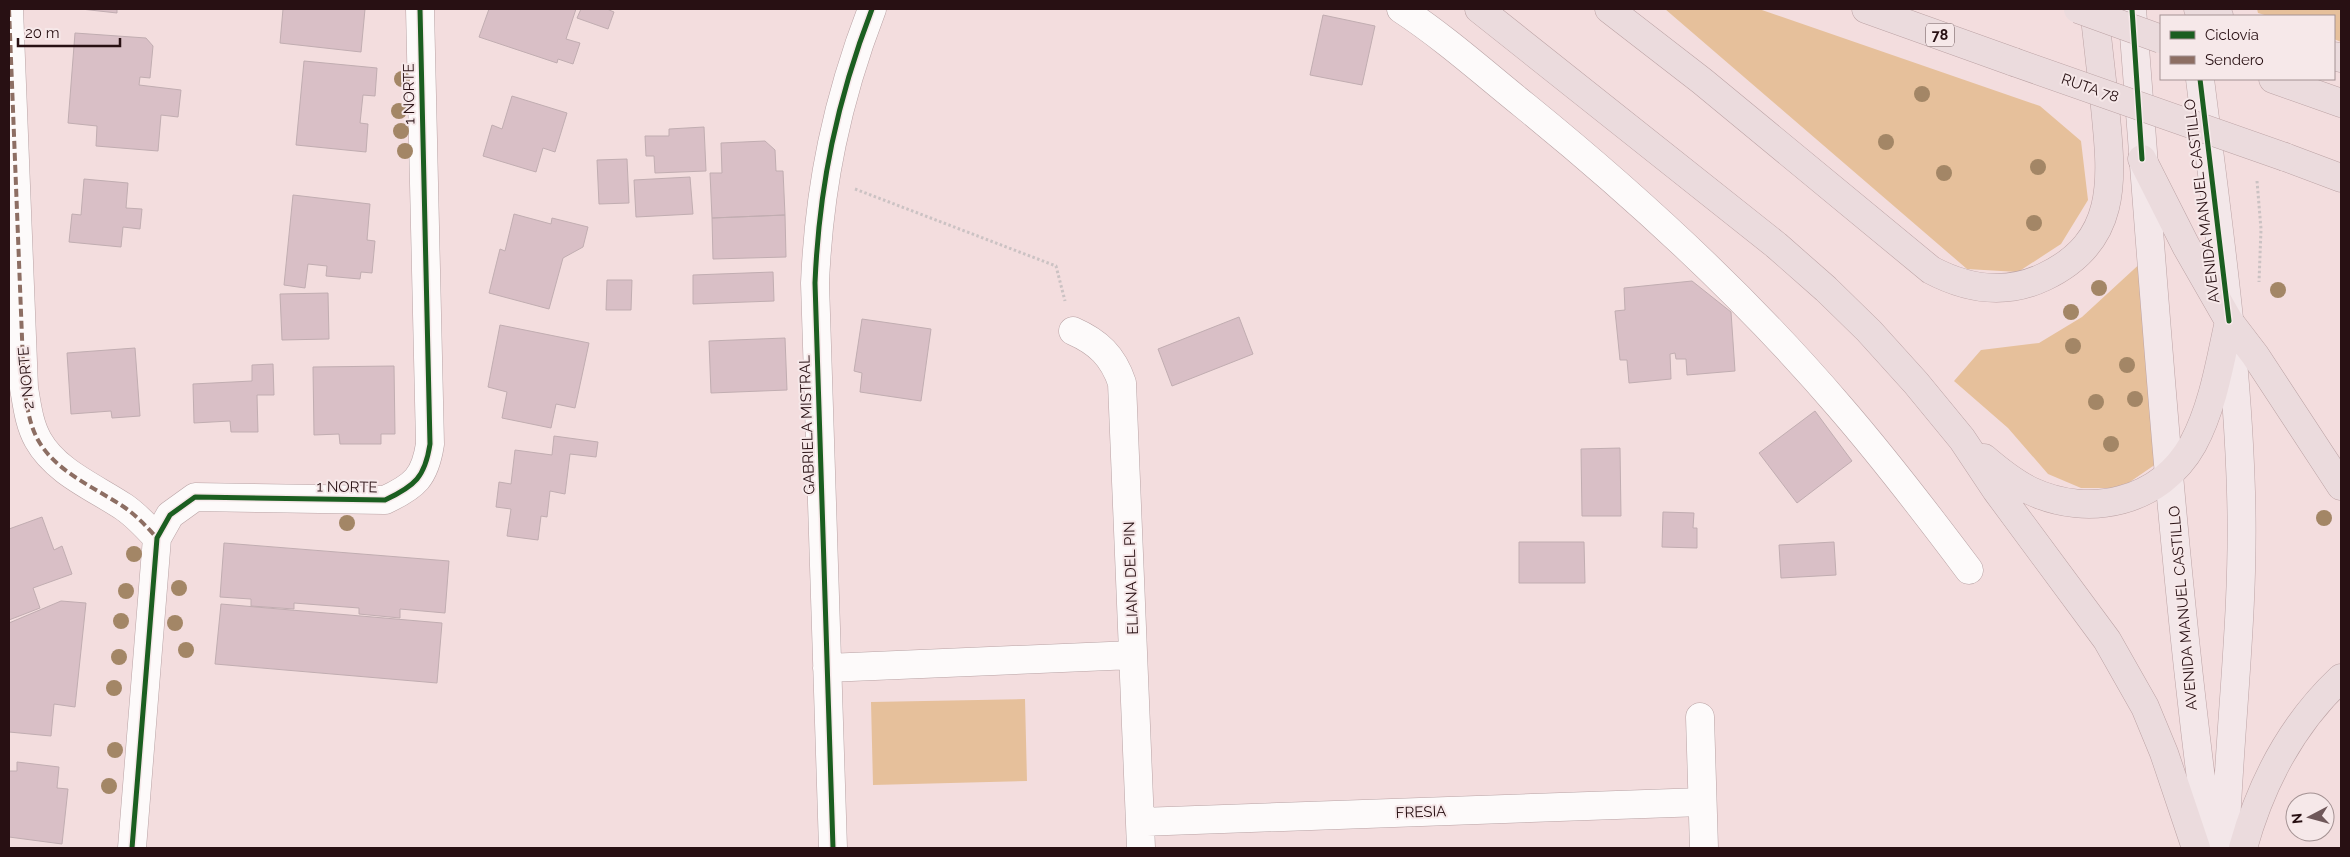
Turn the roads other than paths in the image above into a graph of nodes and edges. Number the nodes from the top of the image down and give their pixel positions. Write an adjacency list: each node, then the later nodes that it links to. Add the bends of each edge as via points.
1 (9, 9): 24 (street, 2 NORTE, via 24,388 29,414 38,440 52,458 124,508)
2 (420, 9): 24 (street, 1 NORTE, via 430,444 427,464 404,492 385,500 195,497 170,515)
3 (872, 9): 27 (street, GABRIELA MISTRAL, via 844,88 824,177 817,238 815,284)
4 (1401, 9): 25 (street, via 1545,122 1699,259 1838,405 1906,486)
5 (1479, 9): 21 (highway, via 1761,233 1826,289 1892,357)
6 (1608, 9): 9 (highway, via 1702,81 1931,270 1970,286 1992,289 2038,280 2072,262 2084,250 2100,223 2110,184 2110,158)
7 (1866, 9): 18 (highway, RUTA 78 / 78, bridge)
8 (2078, 9): 13 (highway, bridge)
9 (2094, 9)
10 (2132, 9): 17 (main road, AVENIDA MANUEL CASTILLO)
11 (2198, 9): 12 (highway)
12 (2216, 15)
13 (2160, 39)
14 (2281, 81): 16 (highway)
15 (2201, 87): 19 (main road, AVENIDA MANUEL CASTILLO)
16 (2341, 103)
17 (2142, 159): 19 (highway); 22 (main road, AVENIDA MANUEL CASTILLO)
18 (2341, 178)
19 (2229, 321): 22 (highway, via 2209,406 2192,445); 23 (highway); 37 (main road, AVENIDA MANUEL CASTILLO, via 2239,430 2241,548)
20 (1073, 331): 26 (street, ELIANA DEL PIN, via 1102,347 1112,359 1122,383)
21 (1962, 439): 22 (highway, via 1993,466 2030,491 2075,504 2096,505 2132,497); 35 (highway, via 2107,640 2133,683 2164,753)
22 (2170, 474): 36 (main road, AVENIDA MANUEL CASTILLO, via 2196,750)
23 (2341, 486)
24 (157, 538): 32 (street, 1 NORTE)
25 (1969, 570)
26 (1134, 655): 27 (street); 31 (street, ELIANA DEL PIN)
27 (827, 668): 33 (street, GABRIELA MISTRAL)
28 (2341, 678): 38 (highway, via 2310,710 2277,761)
29 (1700, 717): 30 (street)
30 (1702, 802): 31 (street, FRESIA); 34 (street)
31 (1140, 835)
32 (132, 848)
33 (833, 848)
34 (1704, 848)
35 (2196, 848)
36 (2210, 848)
37 (2225, 848)
38 (2243, 848)

